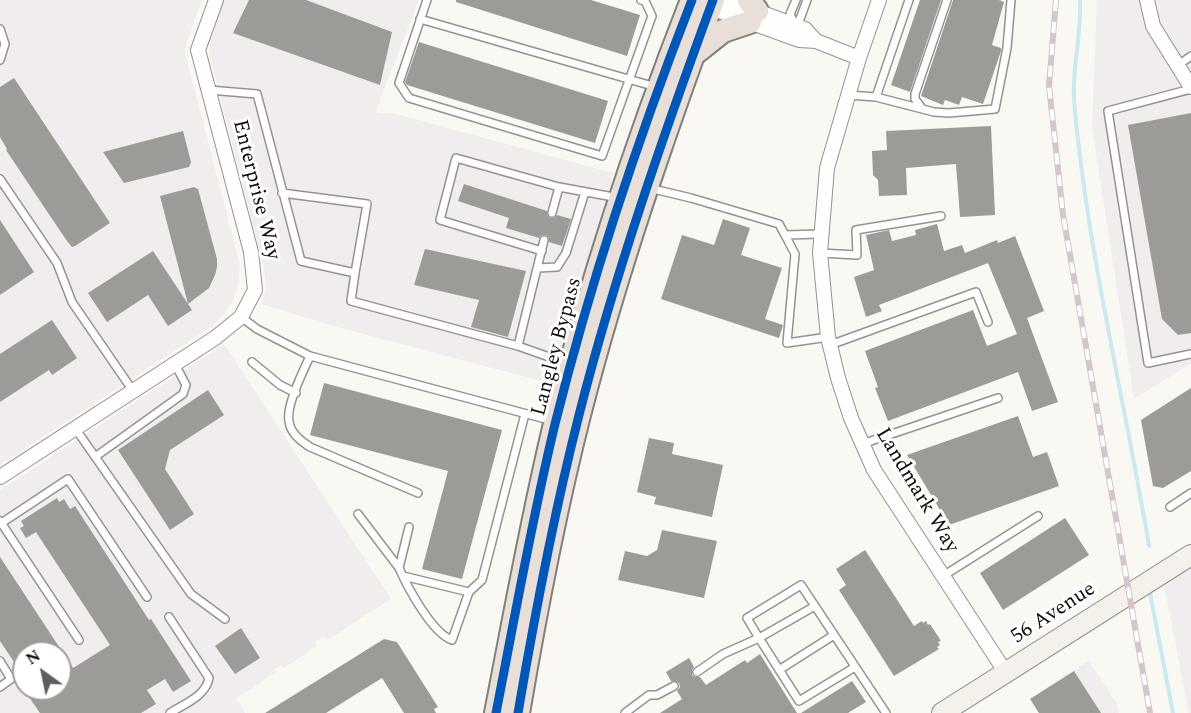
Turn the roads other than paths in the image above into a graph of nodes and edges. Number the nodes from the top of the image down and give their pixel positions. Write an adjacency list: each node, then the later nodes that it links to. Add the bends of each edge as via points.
1 (216, 0): 25 (street, Enterprise Way, via 198,50)
2 (427, 0): 13 (lane)
3 (641, 0): 22 (lane, via 652,16)
4 (796, 0): 14 (lane, via 790,14)
5 (807, 0): 14 (lane)
6 (879, 0): 19 (street, Landmark Way)
7 (909, 0): 27 (lane)
8 (947, 0): 28 (lane, via 915,94)
9 (1011, 0): 28 (lane, via 995,110 949,113)
10 (1147, 0): 21 (street, via 1153,26)
11 (707, 2): 12 (street); 17 (highway, Langley Bypass); 23 (highway, Langley Bypass)
12 (752, 11): 14 (street); 16 (street, via 799,40); 17 (highway)
13 (420, 19): 22 (lane); 22 (lane, via 399,83 409,98 602,156)
14 (795, 25): 16 (street)
15 (0, 29): 20 (lane, via 5,44)
16 (816, 41): 19 (street)
17 (693, 55): 31 (highway, Langley Bypass)
18 (1191, 56): 21 (lane)
19 (859, 58): 26 (street, Landmark Way)
20 (0, 60)
21 (1177, 66): 24 (street)
22 (629, 80): 23 (lane)
23 (658, 88): 34 (highway, Langley Bypass)
24 (1191, 88): 48 (lane, via 1108,111 1148,363)
25 (209, 90): 32 (lane, via 257,94); 44 (street, Enterprise Way, via 251,252 255,290)
26 (848, 95): 27 (lane); 37 (street, Landmark Way, via 827,168)
27 (876, 97): 28 (lane)
28 (921, 108)
29 (0, 179): 53 (lane, via 57,263 72,302)
30 (559, 187): 33 (lane); 35 (lane); 40 (lane, via 456,158 440,220)
31 (646, 188): 38 (lane, via 779,224); 90 (highway, Langley Bypass, via 579,414)
32 (282, 192): 43 (lane, via 301,261); 43 (lane, via 367,204)
33 (585, 192): 34 (lane); 42 (lane, via 566,253 557,267)
34 (621, 198): 52 (highway, Langley Bypass)
35 (552, 213)
36 (941, 216): 41 (lane, via 856,230 857,255)
37 (820, 234): 38 (lane); 41 (street, Landmark Way)
38 (785, 235): 46 (lane, via 795,254 787,343)
39 (544, 240): 40 (lane)
40 (542, 251): 42 (lane)
41 (820, 253): 46 (street, Landmark Way)
42 (538, 268): 47 (lane)
43 (356, 273): 47 (lane, via 351,301)
44 (241, 317): 49 (lane); 51 (street, Enterprise Way)
45 (988, 322): 46 (lane, via 976,292)
46 (829, 341): 59 (street, Landmark Way)
47 (518, 346): 52 (lane)
48 (1191, 354)
49 (310, 356): 54 (lane); 56 (lane)
50 (252, 362): 54 (lane)
51 (175, 364): 53 (street, Enterprise Way); 60 (lane, via 186,385 183,394)
52 (571, 365): 57 (highway, Langley Bypass)
53 (133, 391): 58 (street, Enterprise Way)
54 (296, 393): 62 (lane, via 288,423 296,436 310,447)
55 (998, 398): 59 (lane)
56 (525, 414): 57 (lane); 73 (lane, via 482,580)
57 (556, 422): 89 (highway, Langley Bypass)
58 (75, 428): 60 (lane); 61 (street, Enterprise Way)
59 (862, 444): 72 (street, Landmark Way, via 874,470)
60 (95, 457): 77 (lane, via 191,594)
61 (0, 477)
62 (418, 493)
63 (1191, 493): 64 (lane)
64 (1170, 507)
65 (358, 514): 70 (lane)
66 (1038, 516): 72 (lane)
67 (0, 523): 74 (lane, via 68,479); 80 (lane)
68 (409, 527): 70 (lane)
69 (1191, 555): 85 (main road, 56 Avenue)
70 (399, 568): 71 (lane)
71 (403, 576): 73 (lane); 73 (lane, via 443,637 452,640)
72 (943, 576): 85 (street, Landmark Way)
73 (469, 592)
74 (147, 597)
75 (814, 606): 78 (lane); 79 (lane); 79 (lane, via 801,585 747,618)
76 (169, 617): 88 (lane, via 209,678 208,687)
77 (225, 619)
78 (834, 635): 82 (lane); 83 (lane)
79 (759, 638): 83 (lane); 84 (lane, via 723,654)
80 (79, 640)
81 (0, 661): 87 (lane, via 11,679)
82 (855, 667): 83 (lane, via 799,701); 92 (lane)
83 (779, 670)
84 (697, 672)
85 (1006, 673): 93 (main road, 56 Avenue)
86 (674, 686): 91 (lane, via 649,695)
87 (0, 687)
88 (170, 713)
89 (496, 713)
90 (518, 713)
91 (625, 713)
92 (886, 713)
93 (942, 713)

